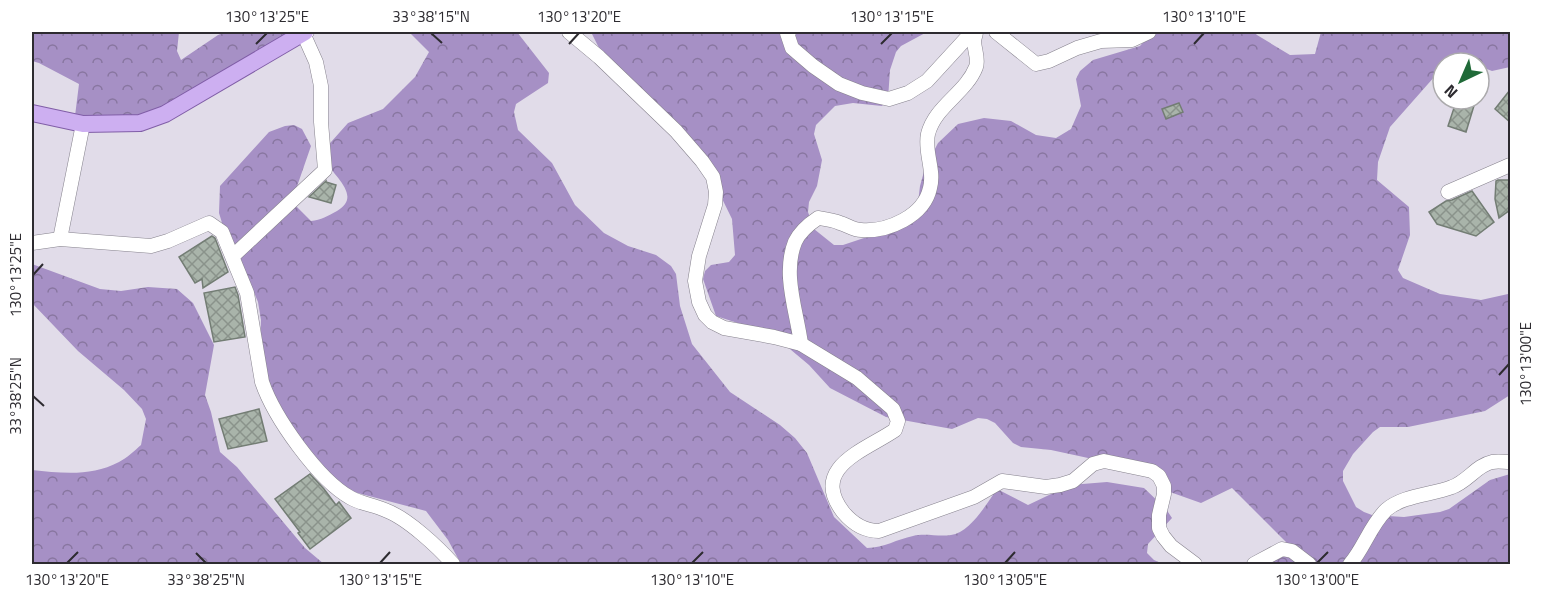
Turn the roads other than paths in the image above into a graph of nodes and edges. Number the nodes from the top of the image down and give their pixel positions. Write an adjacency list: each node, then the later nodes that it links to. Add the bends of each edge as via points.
1 (305, 32): 8 (main road, via 165,114 140,123); 13 (street, via 321,86 325,170)
2 (569, 32): 14 (street, via 676,131 713,177 715,206 695,281 705,315 724,328)
3 (789, 32): 4 (street, via 792,48 839,84 889,99 927,81)
4 (974, 32): 14 (street, via 977,65 935,117 928,135 932,173 923,204 914,214 880,229 861,230 818,218 796,240 790,276)
5 (996, 32): 6 (street, via 1036,64 1077,48 1132,40)
6 (1149, 32)
7 (32, 113): 8 (main road)
8 (83, 124): 11 (street)
9 (1510, 165): 10 (street)
10 (1448, 192)
11 (60, 239): 12 (street); 13 (street, via 150,246 209,223 222,232)
12 (32, 243)
13 (233, 256): 16 (street, via 247,293 266,396 281,422 316,467 340,490 395,515)
14 (801, 344): 17 (street, via 857,378 893,410 898,421 895,430 846,460 835,472 832,487 837,502 844,514 867,531 879,531 974,497 1002,481 1060,485 1104,461 1159,476 1164,486 1159,528 1172,546)
15 (1510, 462): 20 (street, via 1490,463 1452,488 1389,508)
16 (453, 564)
17 (1195, 564)
18 (1254, 564): 19 (street, via 1282,549 1292,551)
19 (1309, 564)
20 (1350, 564)

